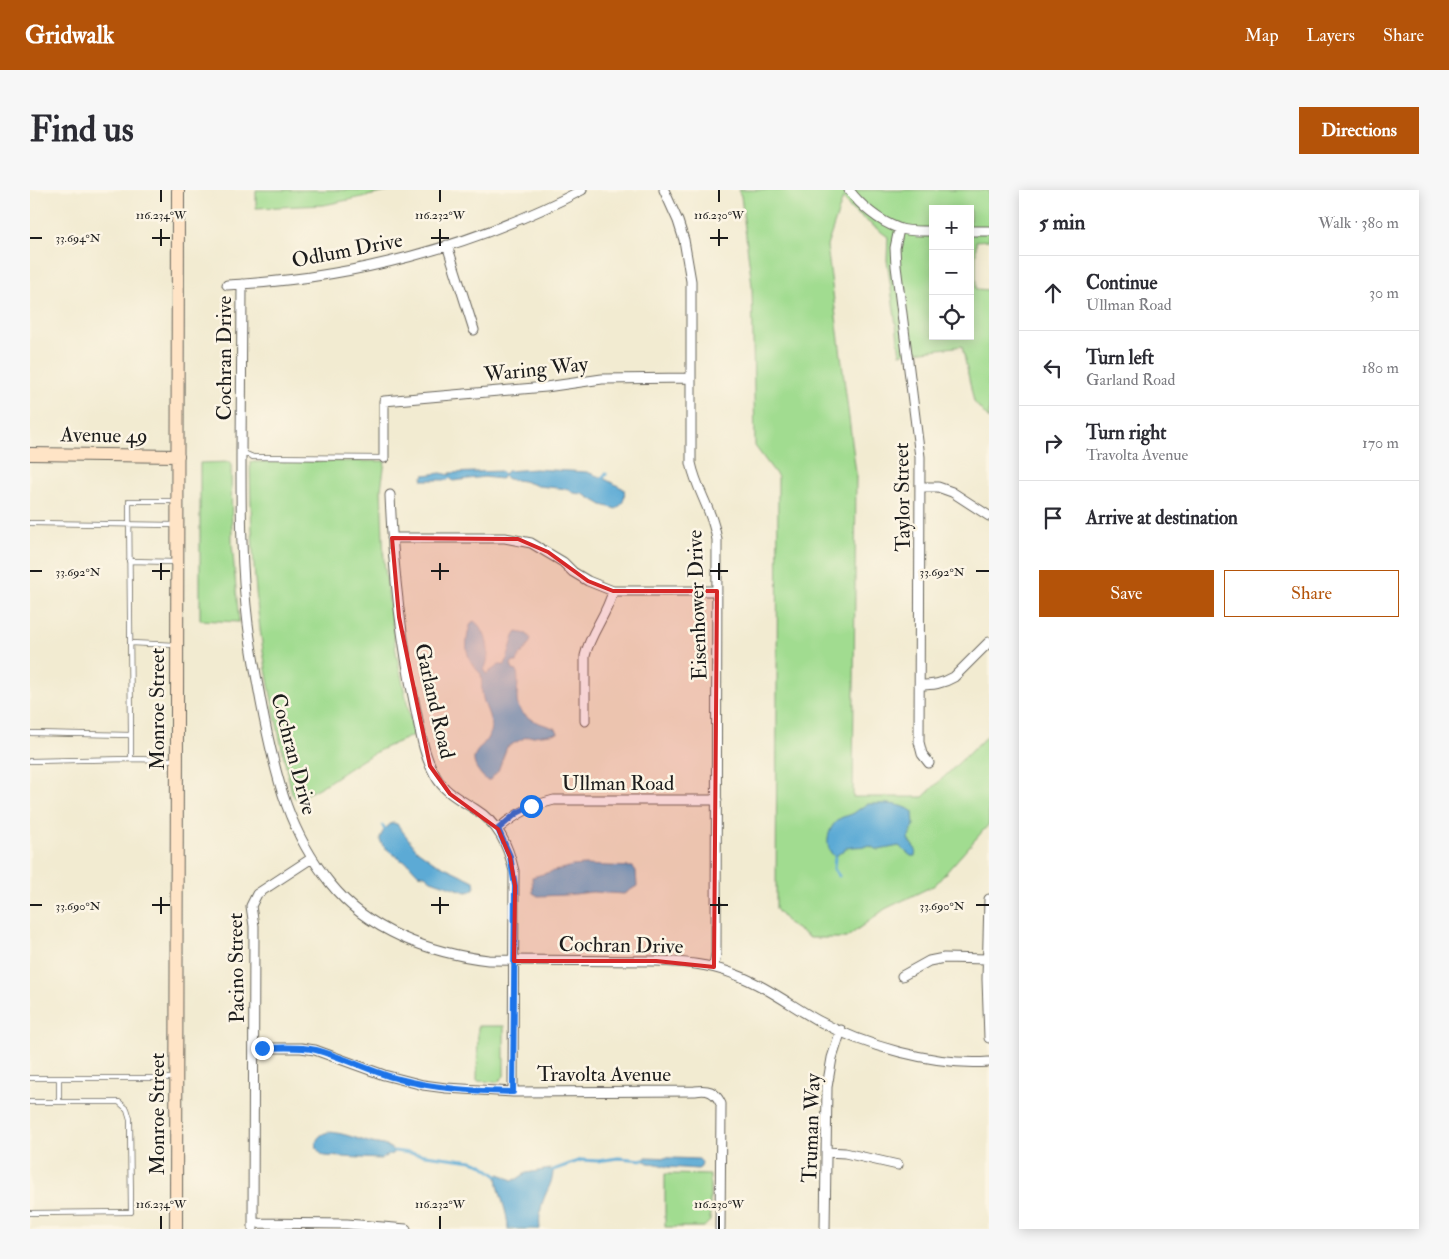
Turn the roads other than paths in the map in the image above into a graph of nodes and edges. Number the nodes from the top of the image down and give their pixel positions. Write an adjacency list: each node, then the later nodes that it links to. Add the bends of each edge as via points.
1 (178, 190): 16 (main road, Monroe Street)
2 (582, 190): 9 (street, Odlum Drive, via 523,217)
3 (664, 190): 13 (street, Eisenhower Drive, via 678,221 688,259)
4 (849, 190): 5 (street, via 878,218)
5 (899, 228): 6 (street); 18 (street, Taylor Street, via 895,257 920,444)
6 (929, 231)
7 (974, 231): 8 (street)
8 (989, 231)
9 (447, 245): 10 (street, Odlum Drive, via 348,271); 12 (street)
10 (242, 284): 11 (street, Odlum Drive); 14 (street, Cochran Drive)
11 (227, 285)
12 (474, 330)
13 (691, 378): 17 (street, Waring Way, via 602,379 384,401); 29 (street, Eisenhower Drive, via 691,463 698,489 715,527)
14 (242, 448): 17 (lane, via 254,457); 43 (street, Cochran Drive, via 242,543 248,622 258,688 286,804 298,835)
15 (30, 454): 16 (main road, Avenue 49)
16 (178, 456): 20 (main road, Monroe Street)
17 (384, 458)
18 (921, 487): 21 (street, via 938,487 952,492); 33 (street, Taylor Street)
19 (390, 495): 25 (street, Garland Road)
20 (178, 501): 23 (lane, via 129,501); 24 (main road, Monroe Street)
21 (989, 516)
22 (30, 523): 23 (lane)
23 (128, 525): 24 (lane); 26 (lane)
24 (178, 525): 27 (main road, Monroe Street)
25 (392, 538): 28 (street, via 518,539 548,552 588,581); 42 (street, Garland Road, via 408,675 426,756 436,777 450,794 477,810)
26 (129, 561): 27 (lane); 31 (lane)
27 (178, 562): 32 (main road, Monroe Street)
28 (613, 591): 29 (street); 34 (street, via 585,656)
29 (717, 591): 41 (street, Eisenhower Drive)
30 (989, 642): 33 (street, via 954,677 934,685)
31 (130, 643): 32 (lane); 36 (lane)
32 (178, 645): 38 (main road, Monroe Street)
33 (920, 685): 40 (street, Taylor Street, via 919,742)
34 (585, 720)
35 (30, 733): 36 (lane)
36 (131, 735): 37 (lane)
37 (131, 759): 38 (lane); 39 (lane)
38 (177, 760): 55 (main road, Monroe Street)
39 (30, 761)
40 (929, 763)
41 (717, 800): 42 (street, Ullman Road, via 554,800 517,813); 47 (street, Eisenhower Drive)
42 (498, 829): 46 (street, Garland Road, via 514,871)
43 (312, 858): 46 (street, Cochran Drive, via 332,885 354,906 407,940 461,957); 51 (street, Pacino Street, via 262,889 251,906 254,926)
44 (989, 899): 45 (street)
45 (987, 959): 48 (street, via 929,961); 50 (street)
46 (514, 961): 47 (street, Cochran Drive, via 656,961); 56 (street, Garland Road)
47 (714, 967): 49 (street, Cochran Drive, via 764,987)
48 (902, 976)
49 (841, 1030): 52 (street, Cochran Drive, via 887,1048 923,1057); 59 (street, Truman Way, via 828,1080)
50 (989, 1038)
51 (254, 1048): 56 (street, Travolta Avenue, via 315,1050 422,1085); 62 (street, Pacino Street)
52 (989, 1062)
53 (30, 1078): 54 (lane)
54 (59, 1078): 55 (lane); 58 (lane)
55 (177, 1078): 63 (main road, Monroe Street)
56 (513, 1092): 65 (street, Travolta Avenue, via 705,1089 712,1092 721,1104)
57 (30, 1102): 58 (lane)
58 (59, 1102): 61 (lane, via 119,1102 127,1109 130,1119 131,1212)
59 (826, 1152): 60 (street); 66 (street, Truman Way)
60 (898, 1165)
61 (30, 1213)
62 (253, 1226): 64 (street, via 347,1224)
63 (176, 1229)
64 (406, 1229)
65 (720, 1229)
66 (826, 1229)

